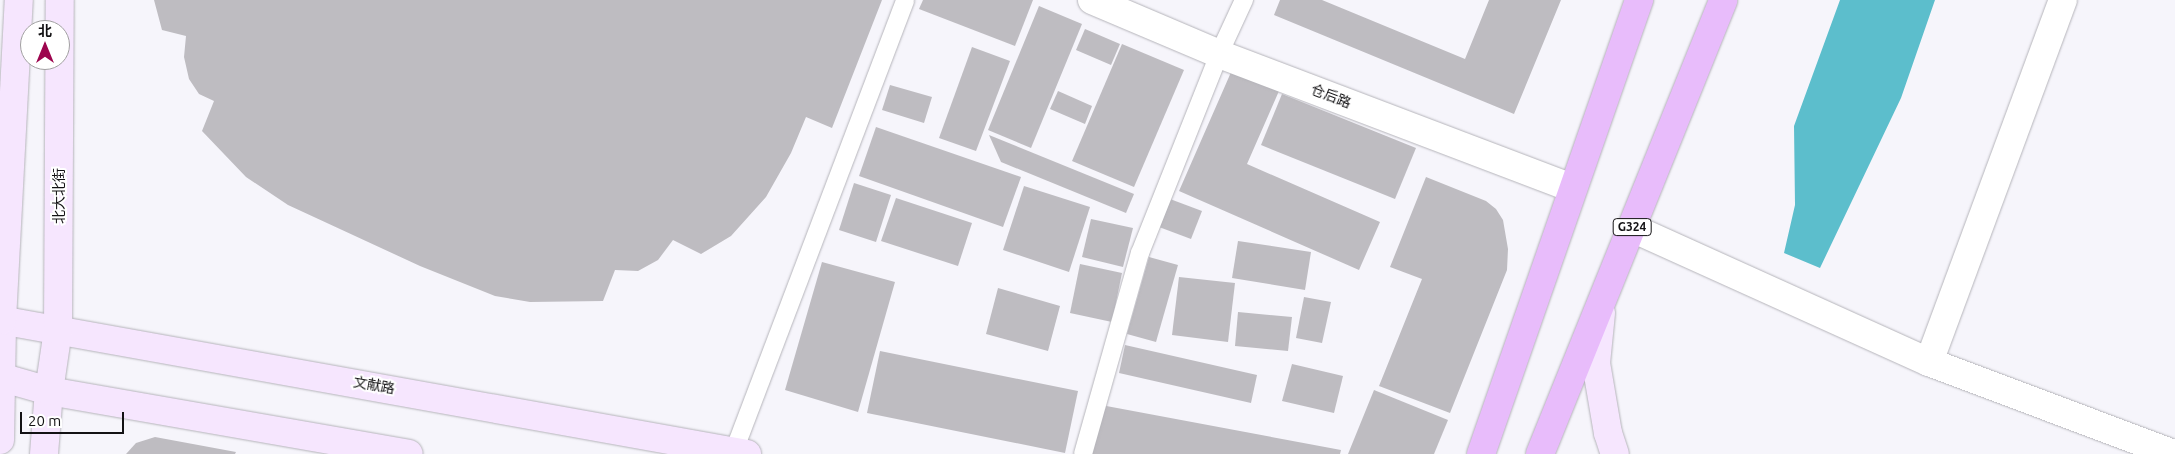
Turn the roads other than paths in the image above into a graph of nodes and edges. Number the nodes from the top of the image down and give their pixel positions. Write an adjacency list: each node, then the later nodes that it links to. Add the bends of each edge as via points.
1 (19, 0): 11 (main road)
2 (60, 0): 15 (main road, 北大北街)
3 (905, 0): 21 (lane)
4 (1092, 0): 9 (street, 仓后路)
5 (1244, 0): 9 (lane)
6 (1639, 0): 10 (highway)
7 (1723, 0): 12 (highway, G324)
8 (2063, 0): 16 (street)
9 (1219, 54): 10 (street, 仓后路); 24 (lane, via 1140,253)
10 (1572, 188): 25 (highway)
11 (4, 201): 14 (main road)
12 (1632, 228): 13 (highway, G324); 16 (street)
13 (1602, 301): 26 (highway, G324); 27 (main road, via 1596,363)
14 (1, 320): 15 (main road, 文献路); 17 (main road)
15 (58, 330): 18 (main road, 北大北街); 21 (main road, 文献路)
16 (1929, 362): 28 (street)
17 (1, 377): 18 (main road); 19 (main road)
18 (49, 391): 22 (main road, 北大北街); 23 (main road)
19 (1, 408): 20 (main road)
20 (0, 440)
21 (741, 453)
22 (44, 454)
23 (409, 454)
24 (1083, 454)
25 (1482, 454)
26 (1540, 454)
27 (1614, 454)
28 (2174, 454)

